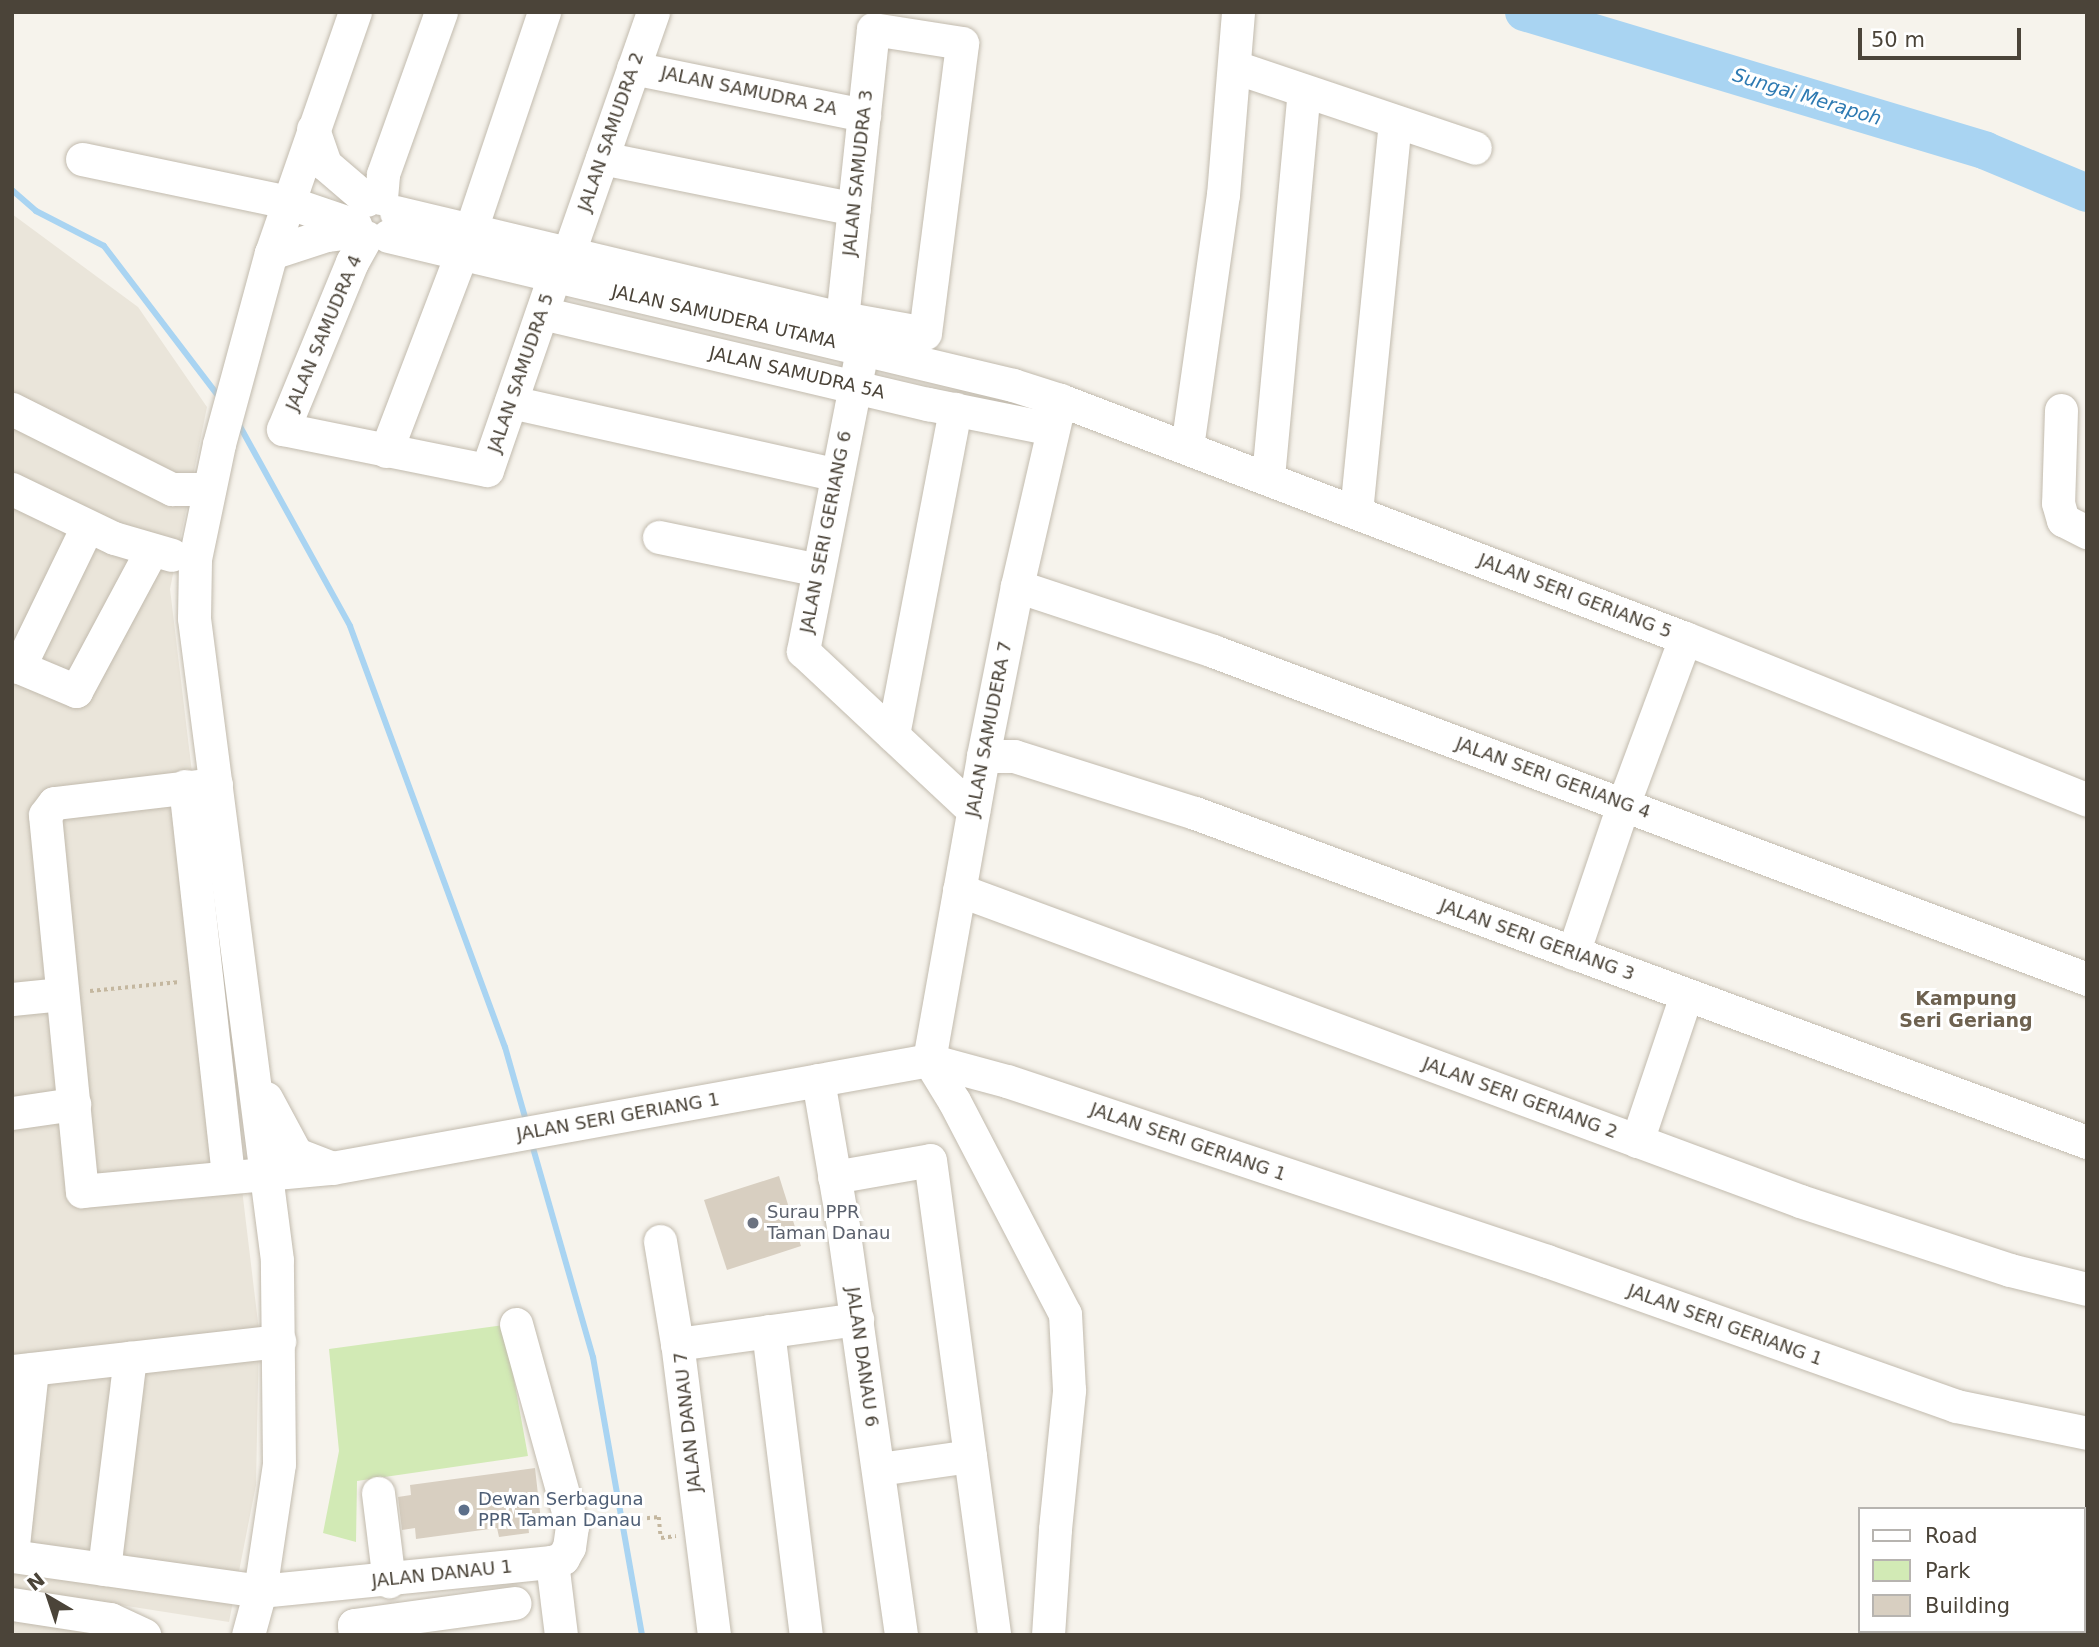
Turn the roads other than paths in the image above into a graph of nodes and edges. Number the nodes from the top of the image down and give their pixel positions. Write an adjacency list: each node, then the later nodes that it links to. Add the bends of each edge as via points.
1 (355, 12): 11 (street)
2 (441, 12): 17 (street, JALAN SAMUDRA 4, via 383,174)
3 (544, 12): 18 (street)
4 (653, 12): 7 (street, JALAN SAMUDRA 2)
5 (1238, 12): 6 (street)
6 (1235, 67): 8 (street); 32 (street, via 1210,296)
7 (633, 68): 9 (street, JALAN SAMUDRA 2A); 13 (street, JALAN SAMUDRA 2)
8 (1304, 92): 10 (street); 35 (street)
9 (864, 115): 16 (street, JALAN SAMUDRA 3); 23 (street, JALAN SAMUDRA 3, via 873,29 962,43)
10 (1395, 124): 12 (street); 38 (street)
11 (313, 129): 15 (street); 17 (street, via 325,164)
12 (1475, 148)
13 (602, 158): 16 (street); 20 (street, JALAN SAMUDRA 2)
14 (82, 159): 15 (street, JALAN SAMUDERA UTAMA)
15 (291, 191): 17 (street, JALAN SAMUDERA UTAMA); 19 (street)
16 (854, 209): 22 (street, JALAN SAMUDRA 3)
17 (372, 218): 18 (street, JALAN SAMUDERA UTAMA); 19 (street); 33 (street, JALAN SAMUDRA 4, via 283,429)
18 (466, 242): 20 (street, JALAN SAMUDERA UTAMA); 33 (street)
19 (271, 253): 37 (street)
20 (561, 264): 21 (street, JALAN SAMUDRA 5); 22 (street, JALAN SAMUDERA UTAMA); 24 (street, JALAN SAMUDERA UTAMA)
21 (541, 313): 25 (street, JALAN SAMUDRA 5A); 26 (street, JALAN SAMUDRA 5)
22 (842, 317): 23 (street, JALAN SAMUDERA UTAMA)
23 (925, 333)
24 (862, 350): 25 (street, JALAN SERI GERIANG 6); 30 (street, JALAN SAMUDERA UTAMA, via 1013,385)
25 (855, 387): 28 (street, JALAN SAMUDRA 5A); 34 (street, JALAN SERI GERIANG 6)
26 (510, 402): 33 (street, JALAN SAMUDRA 5, via 487,470); 34 (street)
27 (12, 409): 37 (street, via 172,489)
28 (955, 409): 30 (street, JALAN SAMUDRA 5A); 47 (street)
29 (2061, 410): 31 (street)
30 (1056, 415): 32 (street, JALAN SERI GERIANG 5); 45 (street, JALAN SAMUDERA 7)
31 (2074, 444): 40 (street, via 2058,503 2063,520)
32 (1187, 447): 35 (street, JALAN SERI GERIANG 5)
33 (386, 451)
34 (837, 475): 44 (street, JALAN SERI GERIANG 6)
35 (1268, 477): 38 (street, JALAN SERI GERIANG 5)
36 (12, 489): 39 (street)
37 (208, 489): 43 (street)
38 (1356, 512): 46 (street, JALAN SERI GERIANG 5)
39 (87, 527): 42 (street); 42 (street, via 19,667 76,691)
40 (2087, 532)
41 (659, 537): 44 (street)
42 (151, 551): 43 (street)
43 (195, 559): 49 (street)
44 (818, 570): 47 (street, JALAN SERI GERIANG 6, via 803,651)
45 (1017, 586): 48 (street, JALAN SAMUDERA 7); 51 (street, JALAN SERI GERIANG 4, via 1213,651)
46 (1685, 638): 50 (street, JALAN SERI GERIANG 5); 51 (street)
47 (893, 735): 52 (street, JALAN SERI GERIANG 6)
48 (983, 756): 52 (street, JALAN SAMUDERA 7); 54 (street, JALAN SERI GERIANG 3, via 1014,757 1195,813)
49 (201, 785): 56 (street); 57 (street); 58 (street, via 54,803 45,816)
50 (2087, 800)
51 (1623, 805): 54 (street); 55 (street, JALAN SERI GERIANG 4)
52 (973, 810): 53 (street, JALAN SAMUDERA 7)
53 (959, 890): 61 (street, JALAN SAMUDERA 7); 66 (street, JALAN SERI GERIANG 2)
54 (1573, 953): 59 (street, JALAN SERI GERIANG 3)
55 (2087, 979)
56 (207, 985): 57 (street); 70 (street)
57 (240, 985): 62 (street)
58 (62, 994): 60 (street); 64 (street)
59 (1686, 995): 66 (street); 67 (street, JALAN SERI GERIANG 3)
60 (12, 999)
61 (929, 1060): 63 (street, JALAN SERI GERIANG 1); 82 (street, JALAN SERI GERIANG 1, via 1007,1081 1547,1261 1956,1406); 103 (street, via 1065,1314 1069,1390)
62 (255, 1076): 68 (street, via 296,1154); 69 (street)
63 (817, 1080): 68 (street, JALAN SERI GERIANG 1); 71 (street, JALAN DANAU 6)
64 (74, 1104): 65 (street); 70 (street, JALAN SERI GERIANG 1, via 82,1191)
65 (12, 1113)
66 (1637, 1141): 74 (street, JALAN SERI GERIANG 2, via 2010,1270)
67 (2087, 1142)
68 (332, 1168): 69 (street, JALAN SERI GERIANG 1); 73 (street, via 305,1184 289,1201 282,1215)
69 (266, 1174): 70 (street, JALAN SERI GERIANG 1); 73 (street)
70 (228, 1177)
71 (834, 1177): 75 (street, JALAN DANAU 6); 83 (street, via 930,1160)
72 (660, 1241): 79 (street)
73 (277, 1259): 78 (street)
74 (2087, 1289)
75 (857, 1319): 77 (street, JALAN DANAU 7); 84 (street, JALAN DANAU 6)
76 (516, 1324): 88 (street, via 572,1526 563,1558)
77 (768, 1331): 79 (street, JALAN DANAU 7); 100 (street)
78 (279, 1341): 80 (street); 86 (street, via 279,1464)
79 (677, 1344): 99 (street, JALAN DANAU 7)
80 (130, 1358): 81 (street); 89 (street)
81 (22, 1370): 87 (street)
82 (2087, 1433)
83 (971, 1456): 84 (street); 102 (street)
84 (879, 1469): 101 (street, JALAN DANAU 6)
85 (378, 1493): 90 (street)
86 (269, 1534): 91 (street, via 286,1563); 92 (street)
87 (12, 1555): 89 (street, JALAN DANAU 1)
88 (552, 1562): 90 (street, JALAN DANAU 1); 98 (street)
89 (104, 1569): 92 (street, JALAN DANAU 1)
90 (389, 1581): 91 (street, JALAN DANAU 1)
91 (319, 1586): 92 (street, JALAN DANAU 1)
92 (260, 1591): 96 (street)
93 (515, 1603): 97 (street, via 354,1625)
94 (12, 1604): 95 (street, via 110,1619)
95 (145, 1635)
96 (248, 1635)
97 (355, 1635)
98 (561, 1635)
99 (714, 1635)
100 (806, 1635)
101 (901, 1635)
102 (994, 1635)
103 (1048, 1635)

